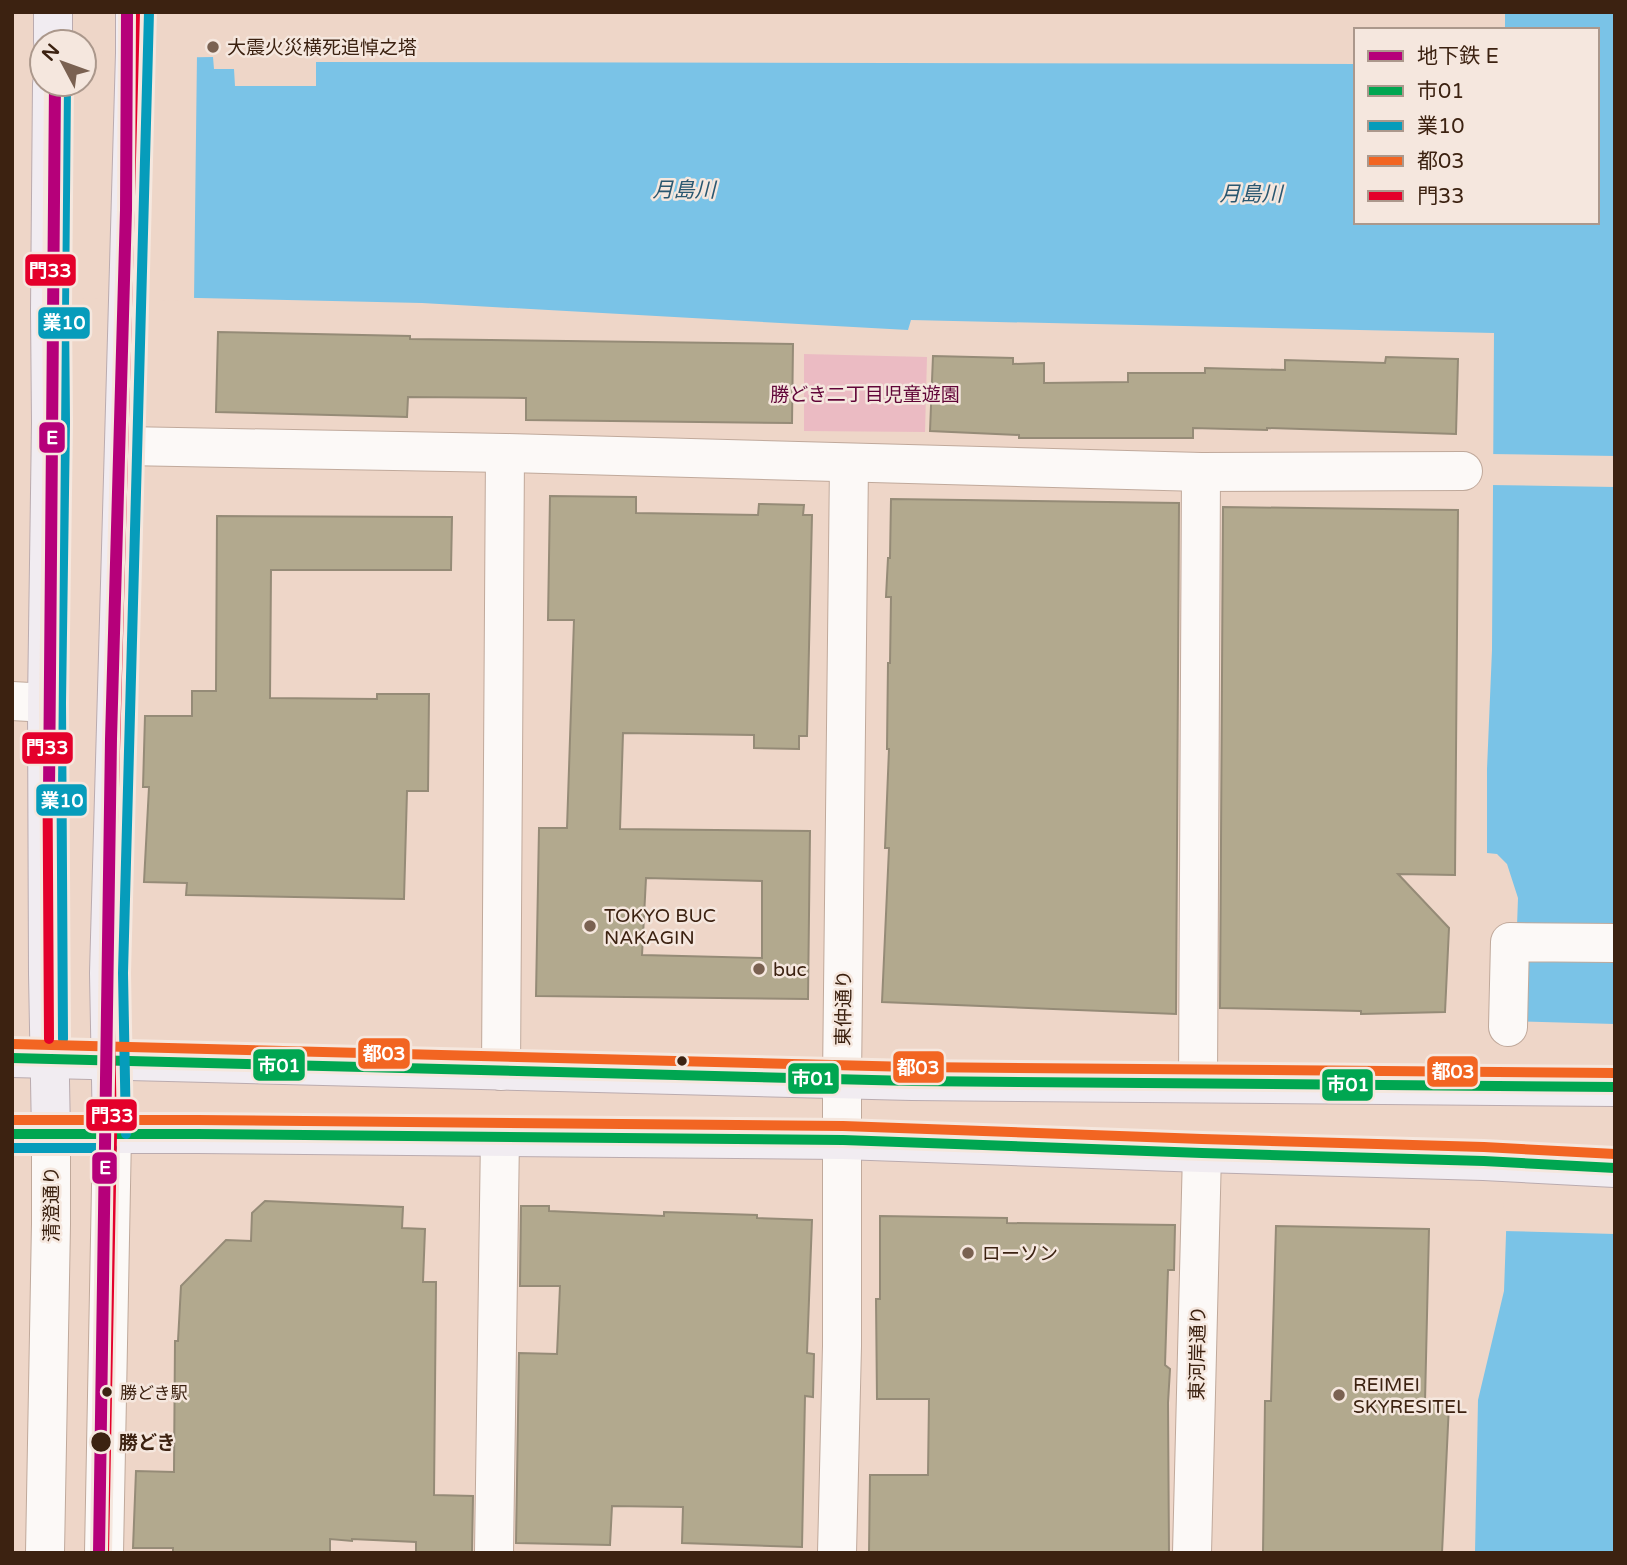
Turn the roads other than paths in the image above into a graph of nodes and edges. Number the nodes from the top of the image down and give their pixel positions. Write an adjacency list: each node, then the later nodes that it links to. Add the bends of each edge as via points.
1 (135, 12): 3 (main road)
2 (52, 98): 8 (main road, 清澄通り, via 51,423)
3 (125, 446): 4 (street); 13 (main road, via 109,973)
4 (505, 453): 5 (street); 14 (street)
5 (849, 464): 7 (street); 15 (street, 東仲通り)
6 (1463, 471): 7 (street)
7 (1201, 472): 16 (street)
8 (30, 702): 12 (main road, 清澄通り)
9 (1615, 943): 10 (street, via 1510,942)
10 (1508, 1027)
11 (12, 1058): 12 (main road)
12 (50, 1059): 13 (main road); 19 (main road, 清澄通り)
13 (111, 1061): 14 (main road); 20 (main road)
14 (501, 1071): 15 (main road)
15 (842, 1079): 16 (main road); 22 (street, 東仲通り)
16 (1198, 1083): 17 (main road)
17 (1615, 1087)
18 (12, 1134): 19 (main road)
19 (51, 1134): 20 (main road); 25 (street, 清澄通り)
20 (112, 1134): 21 (main road); 26 (street)
21 (500, 1136): 22 (main road); 27 (street)
22 (843, 1140): 23 (main road); 28 (street, 東仲通り)
23 (1202, 1153): 24 (main road); 29 (street, 東河岸通り)
24 (1615, 1168)
25 (45, 1553)
26 (104, 1553)
27 (494, 1553)
28 (837, 1553)
29 (1192, 1553)

